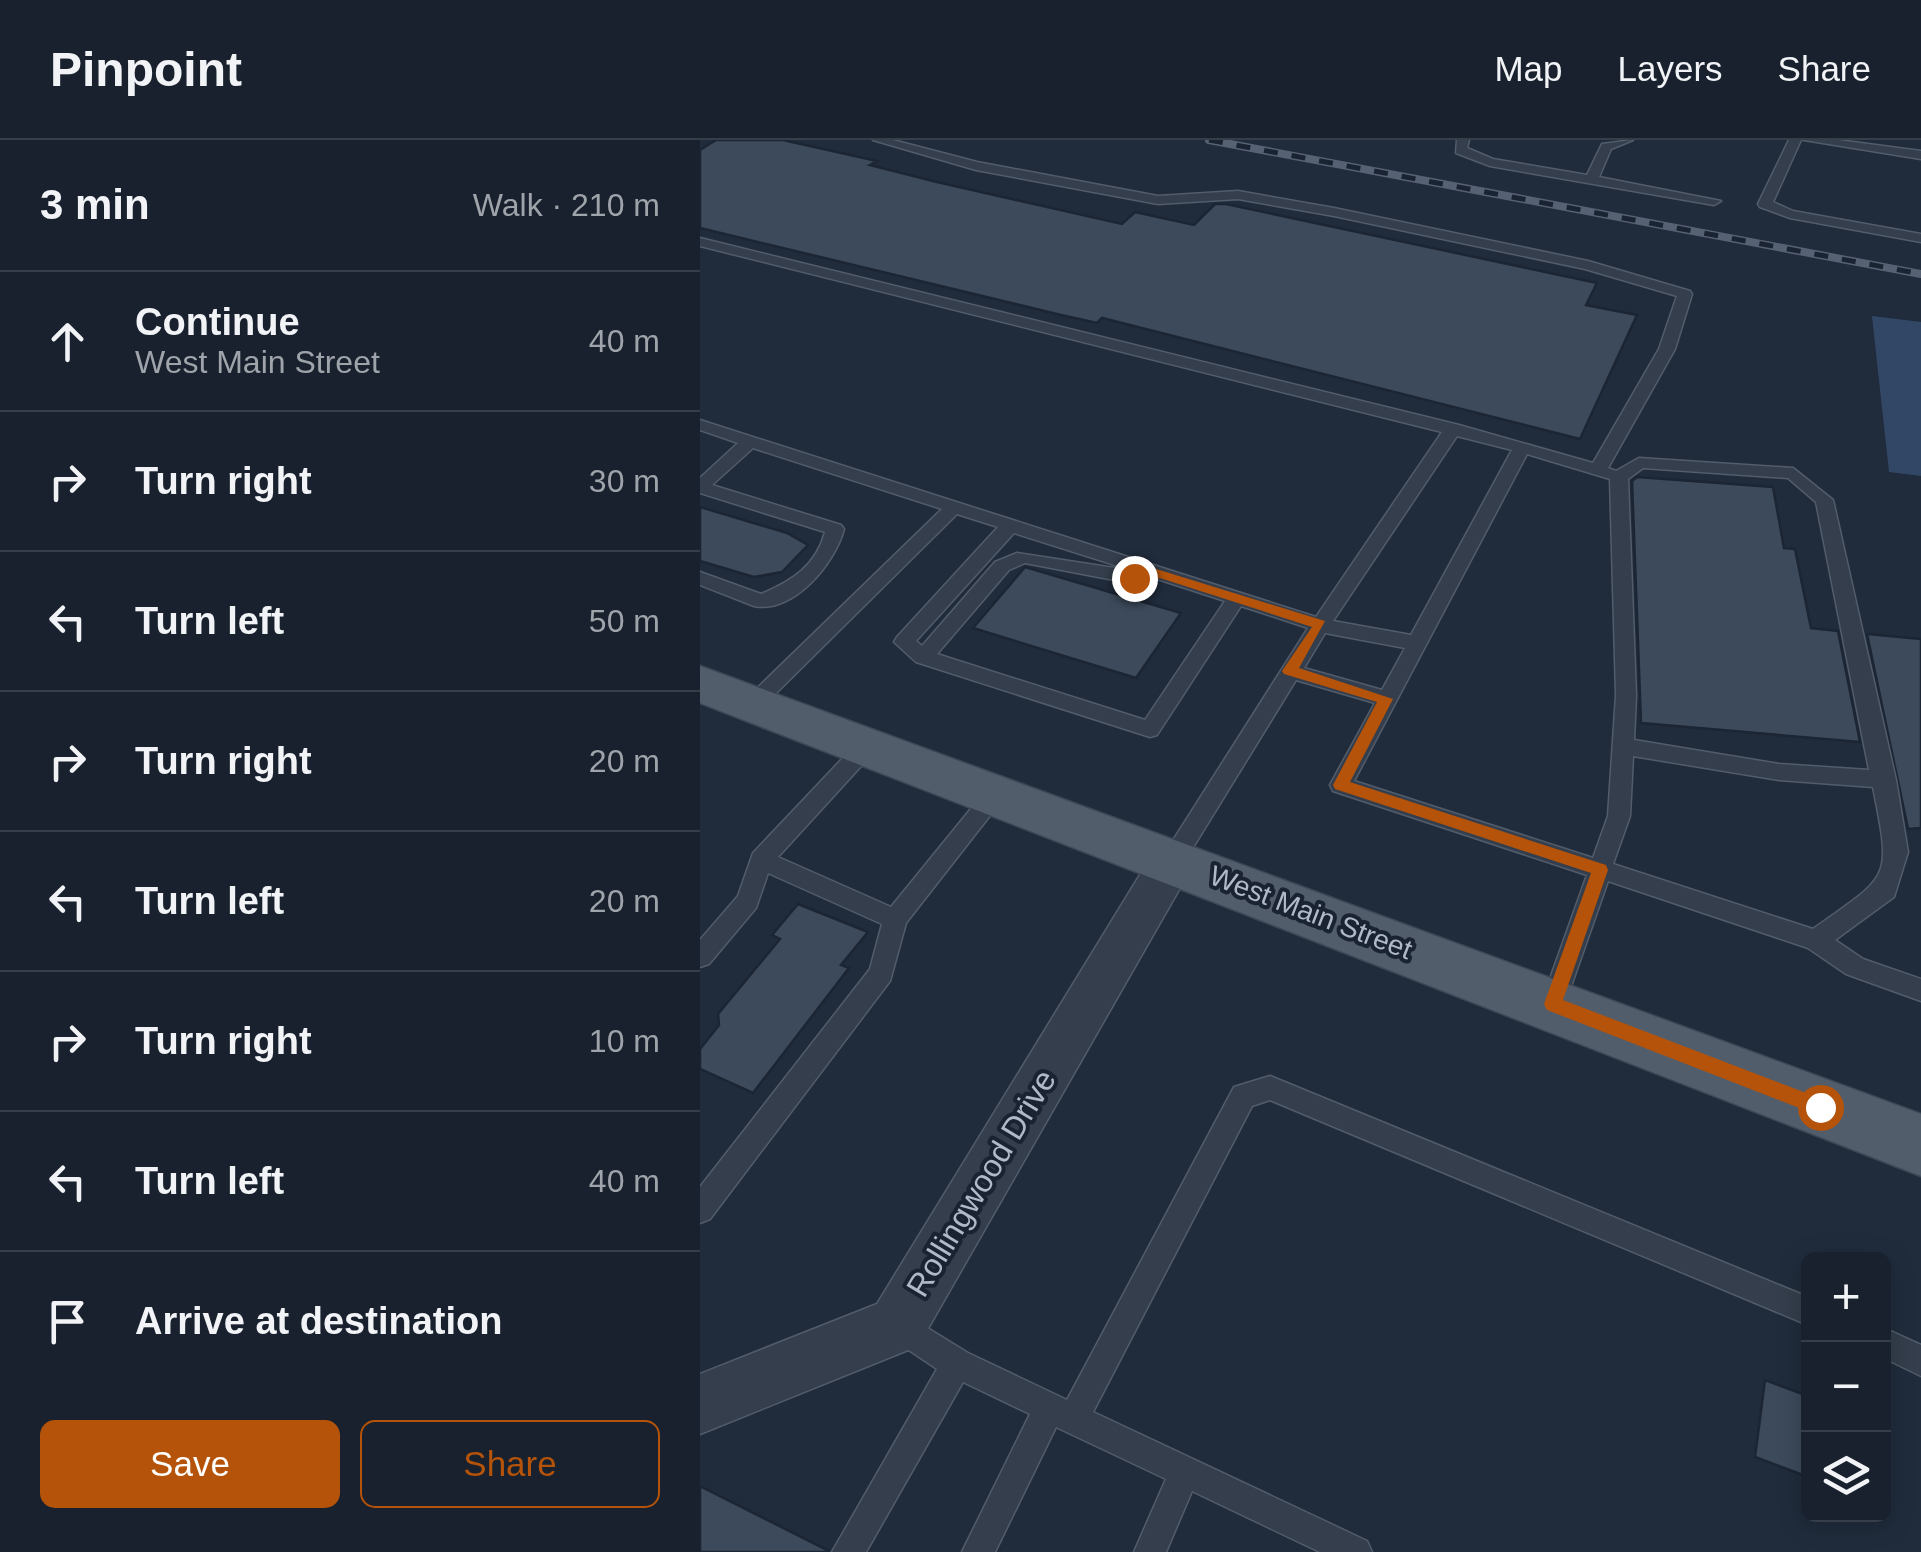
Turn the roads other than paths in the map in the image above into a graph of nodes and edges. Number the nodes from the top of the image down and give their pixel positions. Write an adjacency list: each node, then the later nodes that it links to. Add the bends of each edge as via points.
1 (879, 140): 17 (lane, via 976,166 1158,200 1238,196 1334,212 1588,265 1685,294 1667,349)
2 (1463, 140): 9 (lane, via 1460,150 1490,162)
3 (1592, 140): 7 (lane)
4 (1628, 140): 7 (lane)
5 (1795, 140): 11 (lane, via 1766,204)
6 (1810, 140): 8 (lane)
7 (1606, 148): 9 (lane)
8 (1921, 156)
9 (1592, 178): 10 (lane)
10 (1714, 201)
11 (1921, 238)
12 (700, 242): 14 (lane)
13 (700, 425): 15 (lane)
14 (1452, 429): 16 (lane); 25 (lane)
15 (750, 441): 19 (lane); 20 (lane)
16 (1522, 447): 17 (lane); 26 (lane)
17 (1598, 470): 18 (lane)
18 (1620, 477): 32 (lane); 34 (lane, via 1639,463 1793,473 1824,500)
19 (700, 487): 23 (lane, via 836,528 830,556 794,588 762,601)
20 (954, 508): 21 (lane); 31 (lane)
21 (1010, 526): 22 (lane); 27 (lane, via 904,642)
22 (1153, 572): 24 (lane); 27 (lane, via 1134,578 1024,557 1002,566)
23 (700, 578)
24 (1235, 601): 25 (lane); 27 (lane, via 1150,729)
25 (1320, 624): 26 (lane); 28 (lane)
26 (1416, 643): 30 (lane)
27 (923, 658)
28 (1290, 671): 30 (lane); 37 (lane)
29 (700, 684): 31 (main road, West Main Street)
30 (1386, 699): 38 (lane, via 1341,785)
31 (754, 703): 33 (main road, West Main Street)
32 (1623, 746): 34 (lane, via 1779,772); 38 (lane, via 1619,816)
33 (866, 747): 35 (main road, West Main Street); 36 (lane)
34 (1885, 780): 40 (lane, via 1897,852 1886,890)
35 (994, 795): 37 (main road, West Main Street); 39 (lane)
36 (761, 860): 39 (lane); 41 (lane, via 748,902)
37 (1173, 860): 43 (main road, West Main Street); 47 (street, Rollingwood Drive)
38 (1600, 870): 40 (lane); 43 (lane)
39 (895, 919): 45 (lane, via 882,973)
40 (1816, 940): 42 (lane, via 1855,967)
41 (700, 957)
42 (1921, 990)
43 (1553, 1004): 44 (main road, West Main Street)
44 (1921, 1145)
45 (700, 1209)
46 (1801, 1307): 52 (lane, via 1270,1088 1243,1096)
47 (897, 1325): 50 (lane); 51 (street, Rollingwood Drive)
48 (1891, 1347): 49 (lane)
49 (1921, 1361)
50 (957, 1364): 52 (lane); 55 (lane)
51 (700, 1404)
52 (1061, 1413): 53 (lane); 56 (lane)
53 (1185, 1471): 54 (lane); 57 (lane)
54 (1312, 1542): 58 (lane)
55 (848, 1552)
56 (978, 1552)
57 (1150, 1552)
58 (1356, 1552)

